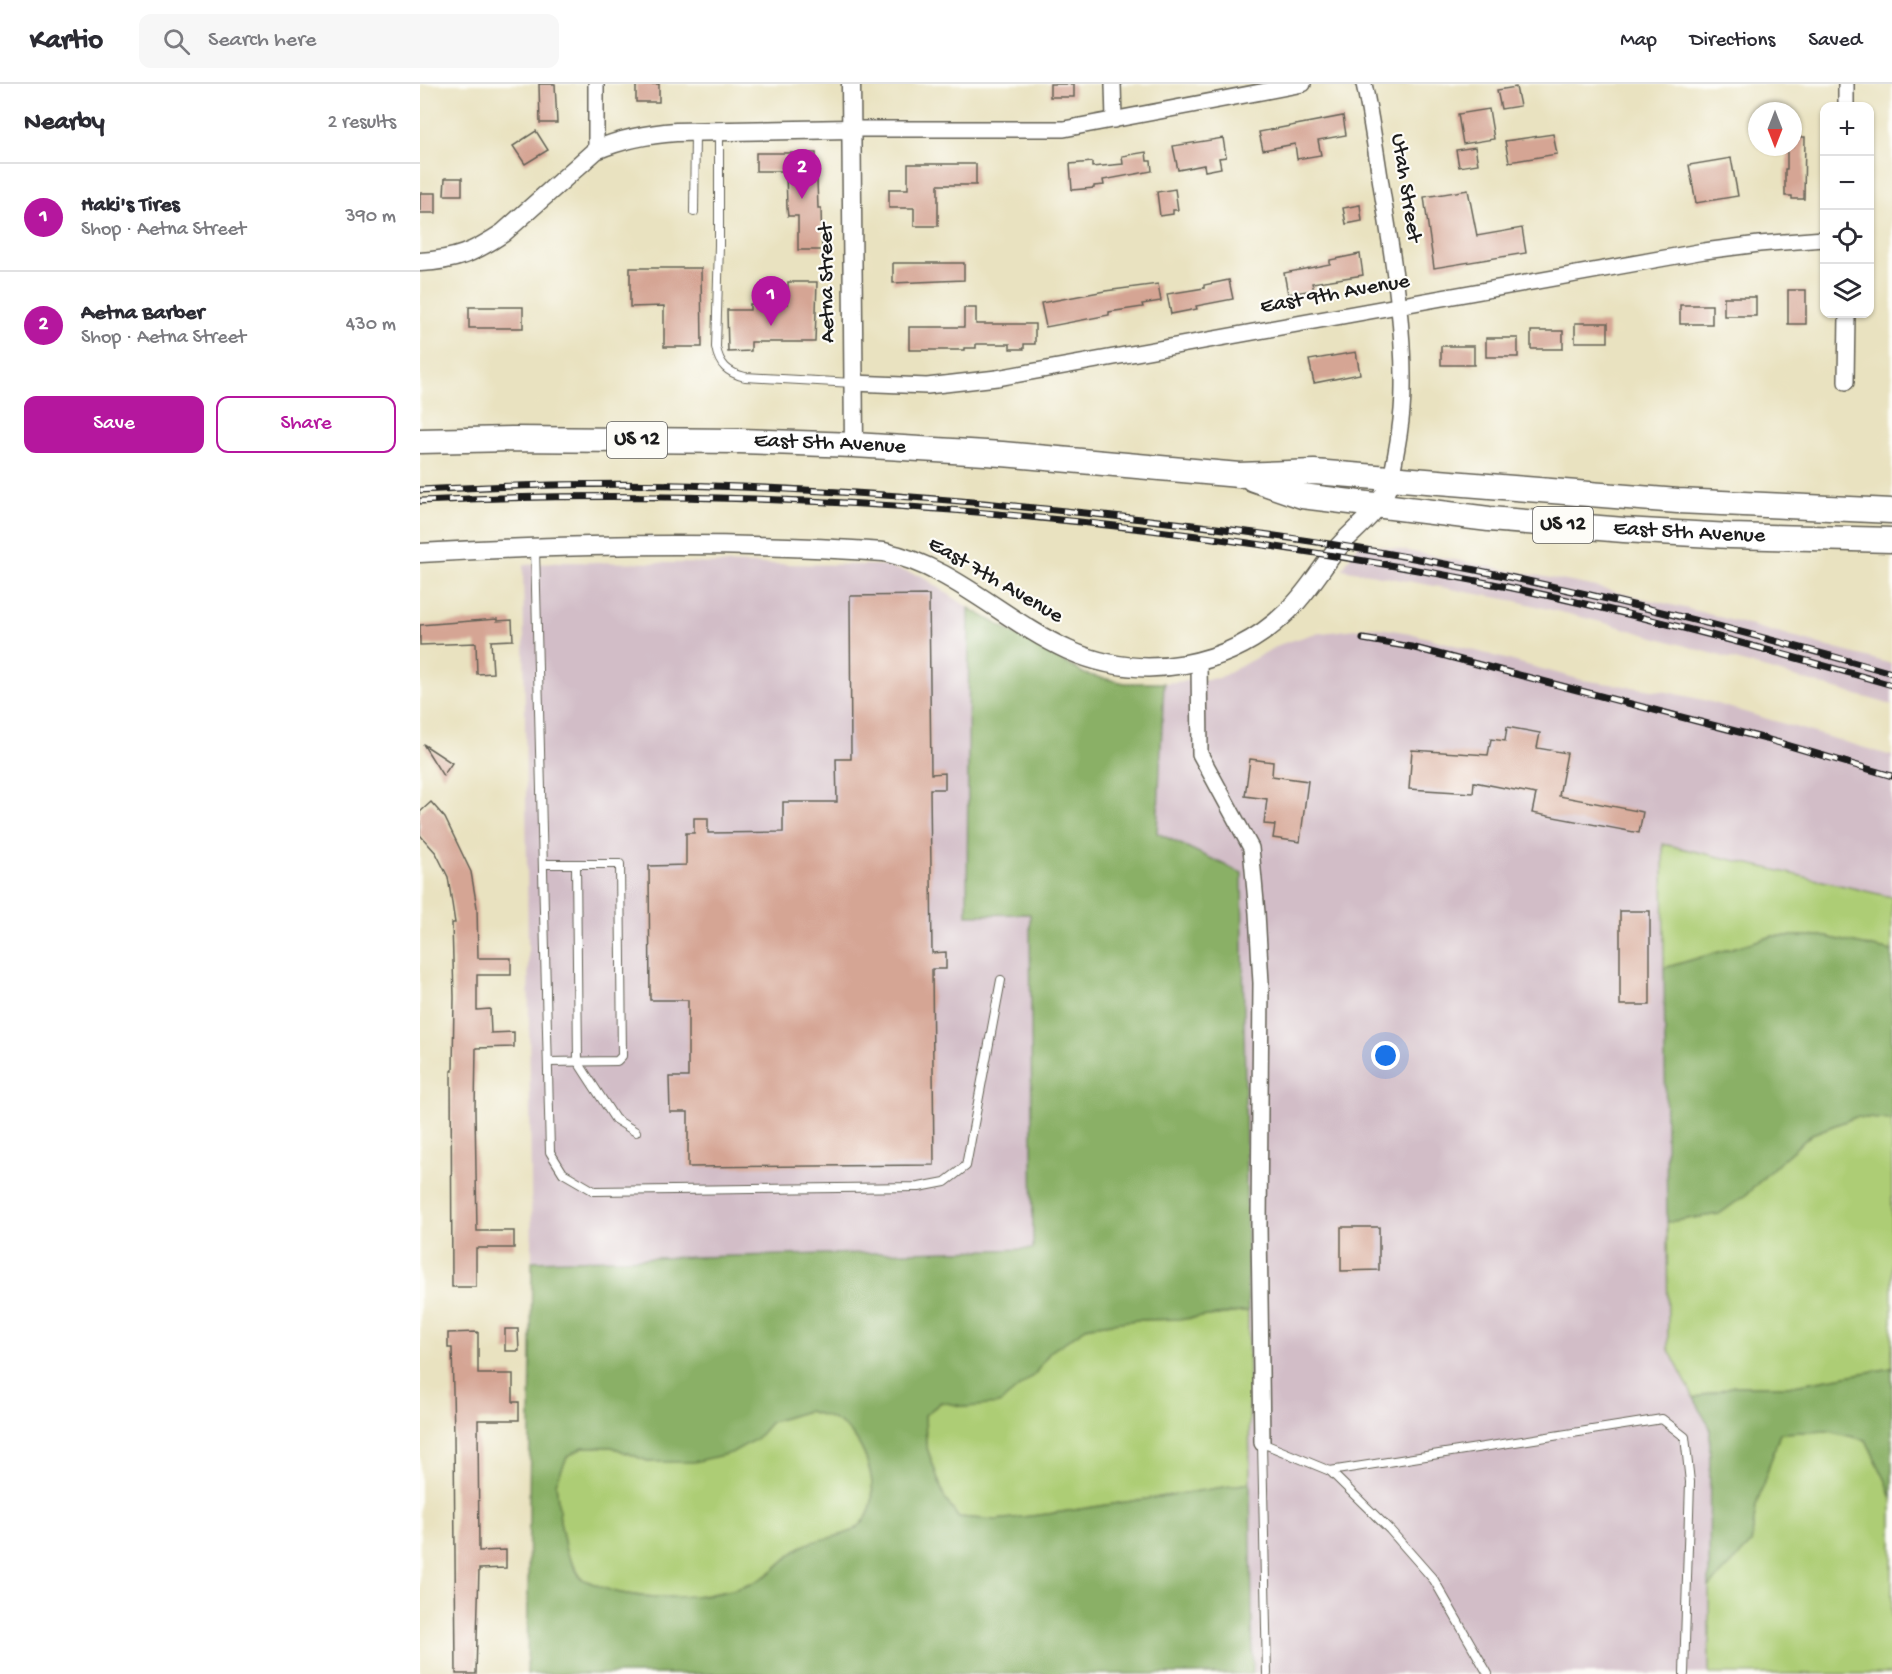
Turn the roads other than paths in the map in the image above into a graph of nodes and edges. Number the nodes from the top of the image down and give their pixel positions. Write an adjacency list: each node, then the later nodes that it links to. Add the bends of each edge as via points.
1 (596, 84): 13 (street)
2 (851, 84): 10 (street, Aetna Street)
3 (1113, 84): 9 (street)
4 (1303, 84): 7 (street)
5 (1364, 84): 17 (street, Utah Street)
6 (1846, 84): 8 (street)
7 (1237, 90): 9 (street)
8 (1846, 102)
9 (1114, 120): 10 (street, via 1052,130)
10 (850, 129): 12 (street); 20 (street, Aetna Street)
11 (695, 131): 12 (street); 13 (street, via 647,135); 14 (lane)
12 (719, 131): 20 (lane, via 718,358 725,368 745,377)
13 (596, 150): 16 (street, via 488,244 455,258)
14 (694, 212)
15 (1820, 239): 17 (street, East 9th Avenue, via 1704,251)
16 (420, 262)
17 (1398, 307): 20 (street, East 9th Avenue, via 962,383); 24 (street, Utah Street, via 1403,388)
18 (1847, 318): 19 (street)
19 (1846, 382)
20 (853, 383): 22 (street, Aetna Street)
21 (420, 441): 22 (main road, East 5th Avenue / US 12)
22 (854, 445): 23 (main road, East 5th Avenue / US 12)
23 (1239, 475): 24 (main road, East 5th Avenue / US 12, via 1314,472); 25 (main road, East 5th Avenue / US 12, via 1302,496)
24 (1391, 479): 25 (street, East 7th Avenue); 26 (main road, East 5th Avenue / US 12, via 1678,501)
25 (1377, 507): 27 (main road, East 5th Avenue / US 12, via 1624,530); 30 (street, East 7th Avenue, via 1276,622 1236,648)
26 (1892, 511)
27 (1892, 540)
28 (535, 548): 29 (street, East 7th Avenue); 30 (street, East 7th Avenue, via 677,546 884,552 935,570 1047,639 1086,657 1142,668); 31 (lane)
29 (420, 553)
30 (1199, 662): 37 (street, via 1200,754 1251,848 1257,913 1261,983)
31 (544, 864): 32 (lane); 34 (lane)
32 (576, 864): 35 (lane); 35 (lane, via 620,864 622,1056 617,1061)
33 (1001, 980): 34 (lane, via 966,1166 945,1182 919,1187 594,1191 562,1173 550,1152)
34 (548, 1062): 35 (lane)
35 (578, 1062): 36 (lane, via 615,1119)
36 (636, 1132)
37 (1262, 1443): 38 (lane); 39 (lane)
38 (1330, 1471): 40 (lane, via 1434,1580); 41 (lane, via 1662,1419 1686,1437 1690,1482)
39 (1267, 1674)
40 (1488, 1674)
41 (1684, 1674)

